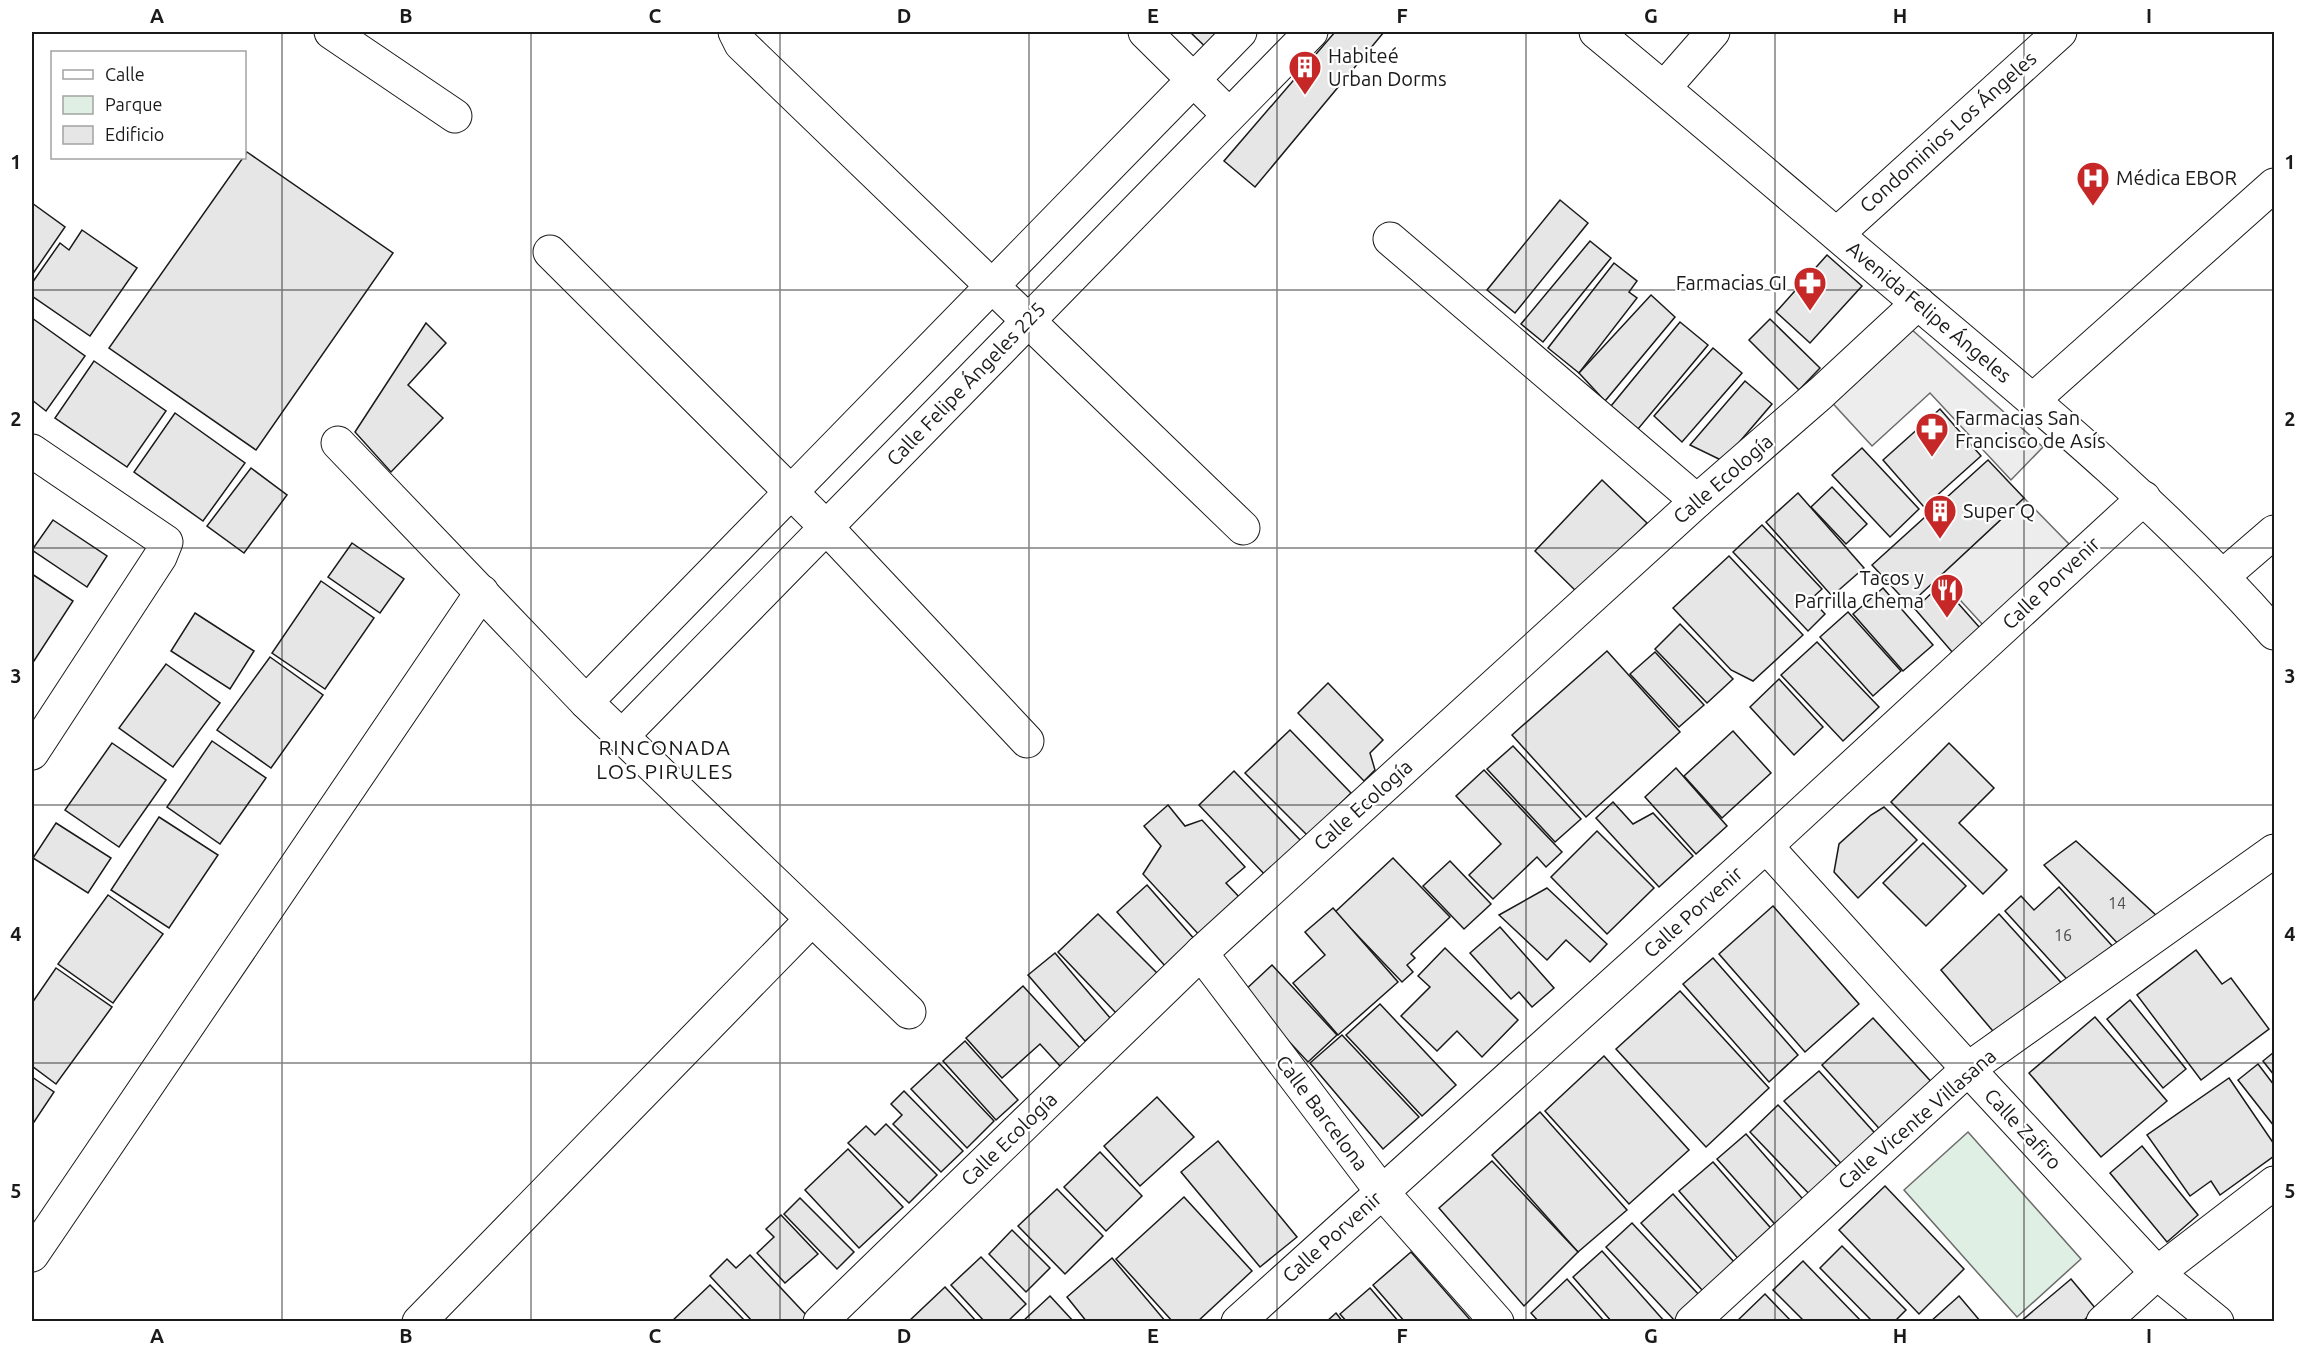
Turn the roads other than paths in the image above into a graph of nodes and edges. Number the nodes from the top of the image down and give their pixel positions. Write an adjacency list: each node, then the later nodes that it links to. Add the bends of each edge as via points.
1 (331, 32): 12 (street)
2 (735, 32): 17 (street, via 741,44)
3 (1145, 32): 9 (street)
4 (1240, 32): 9 (street)
5 (1311, 32): 11 (street, Calle Felipe Ángeles 225)
6 (1596, 32): 10 (street, Avenida Felipe Ángeles)
7 (1713, 32): 10 (street)
8 (2060, 32): 14 (street, Condominios Los Ángeles)
9 (1194, 79): 11 (street); 17 (street)
10 (1664, 88): 14 (street, Avenida Felipe Ángeles)
11 (1229, 115): 19 (street, Calle Felipe Ángeles 225)
12 (455, 116)
13 (2274, 185): 20 (street)
14 (1837, 234): 18 (street, Avenida Felipe Ángeles)
15 (1390, 238): 25 (street)
16 (550, 252): 23 (street)
17 (993, 285): 19 (street); 23 (street)
18 (1918, 303): 20 (street, Avenida Felipe Ángeles); 25 (street, Calle Ecología)
19 (1029, 320): 26 (street, Calle Felipe Ángeles 225); 27 (street)
20 (2033, 400): 24 (street, Avenida Felipe Ángeles)
21 (338, 443): 30 (street)
22 (32, 451): 35 (street, via 166,542)
23 (791, 492): 26 (street); 32 (street)
24 (2144, 498): 29 (street, Avenida Felipe Ángeles); 36 (street, Calle Porvenir)
25 (1697, 501): 39 (street, Calle Ecología)
26 (826, 527): 33 (street, Calle Felipe Ángeles 225); 34 (street)
27 (1243, 528)
28 (2274, 532): 29 (street)
29 (2223, 576): 31 (street, Avenida Felipe Ángeles)
30 (482, 592): 32 (street); 44 (street)
31 (2274, 633)
32 (586, 702): 33 (street)
33 (622, 736): 38 (street)
34 (1027, 741)
35 (32, 753)
36 (1766, 846): 41 (street, Calle Zafiro); 43 (street, Calle Porvenir)
37 (2274, 851): 41 (street, Calle Vicente Villasana)
38 (812, 919): 40 (street); 46 (street)
39 (1201, 953): 43 (street, Calle Barcelona); 47 (street, Calle Ecología)
40 (909, 1012)
41 (1968, 1069): 45 (street, Calle Zafiro); 50 (street, Calle Vicente Villasana)
42 (2274, 1183): 45 (street)
43 (1382, 1192): 48 (street, Calle Porvenir); 49 (street, Calle Barcelona)
44 (32, 1255)
45 (2157, 1273): 51 (street); 52 (street, Calle Zafiro)
46 (419, 1322)
47 (820, 1322)
48 (1238, 1322)
49 (1497, 1322)
50 (1692, 1322)
51 (2103, 1322)
52 (2217, 1322)

